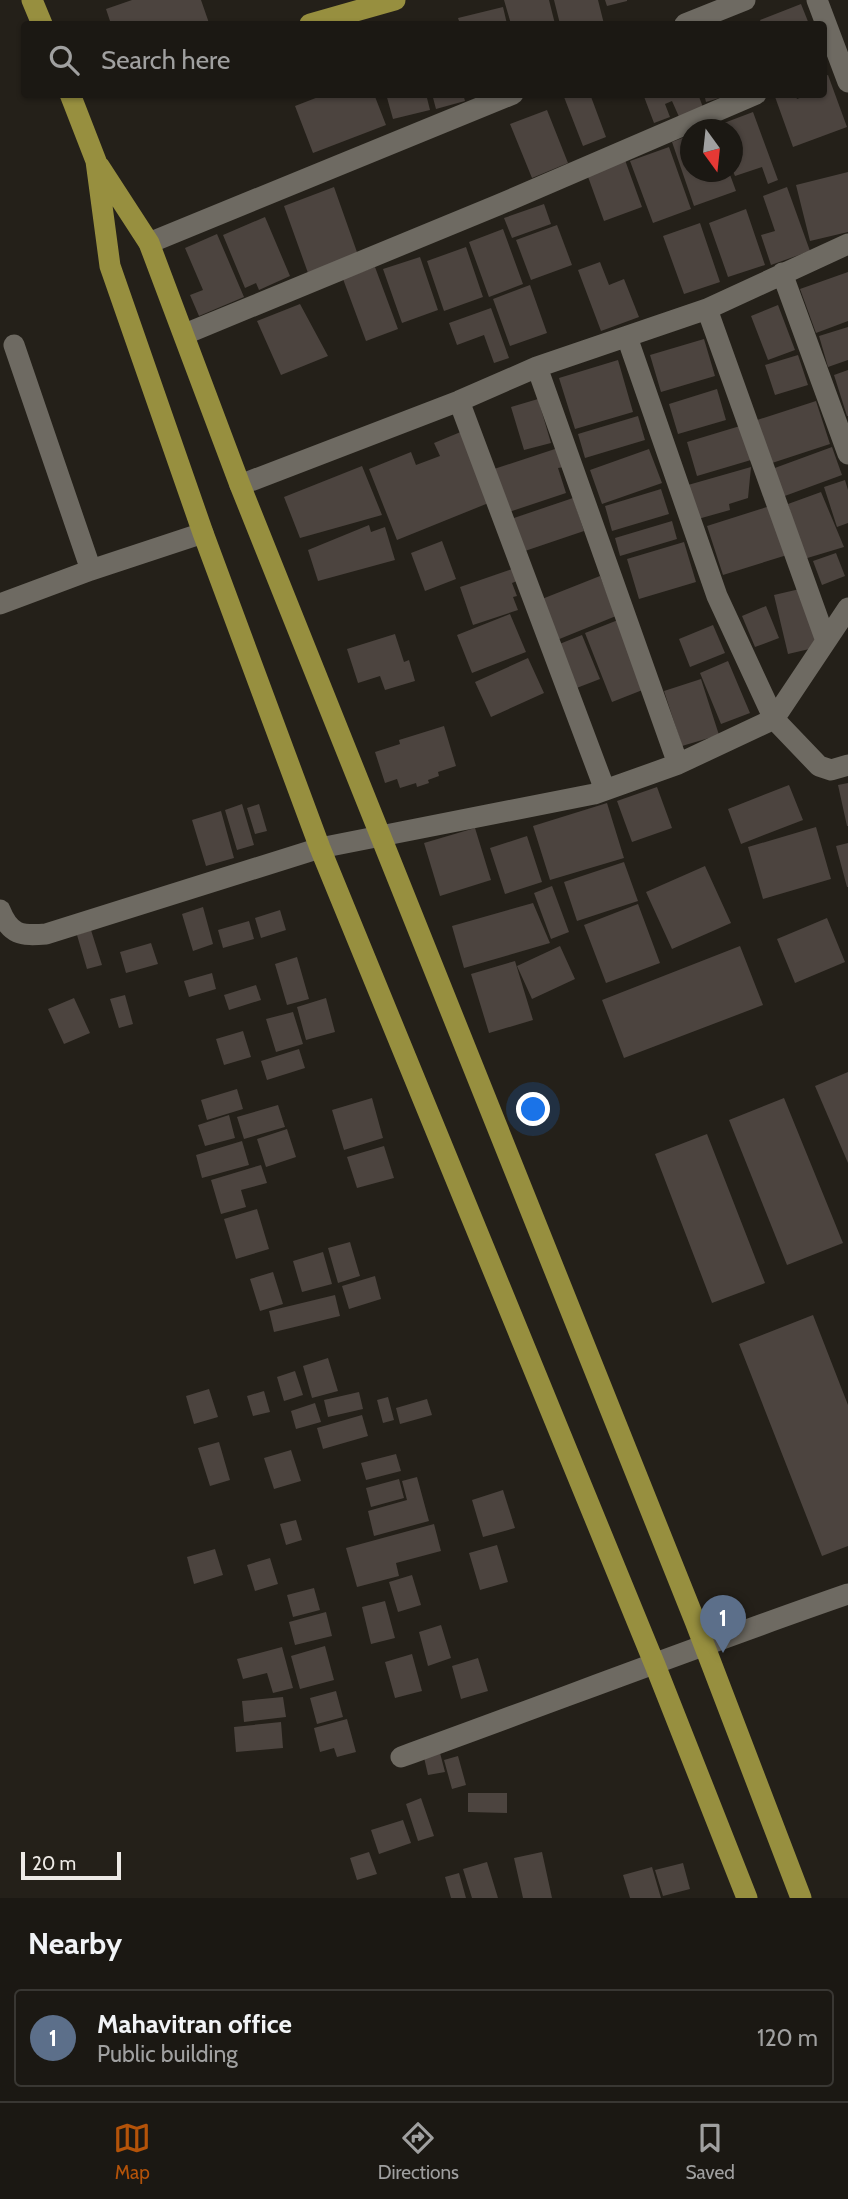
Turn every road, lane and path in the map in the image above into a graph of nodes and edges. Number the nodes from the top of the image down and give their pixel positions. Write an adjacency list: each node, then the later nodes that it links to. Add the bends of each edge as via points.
1 (32, 0): 5 (main road)
2 (395, 0): 6 (main road)
3 (745, 0): 7 (street)
4 (817, 0): 8 (street)
5 (41, 21)
6 (321, 21)
7 (692, 21)
8 (822, 21)
9 (827, 41): 10 (street)
10 (832, 62): 11 (street)
11 (848, 82)
12 (72, 98): 15 (main road)
13 (503, 98): 16 (street)
14 (747, 98): 20 (street)
15 (96, 161): 16 (main road); 27 (main road, via 110,266)
16 (149, 243): 20 (main road)
17 (848, 244): 18 (street)
18 (782, 273): 19 (street); 25 (street)
19 (707, 309): 21 (street); 31 (street)
20 (185, 334): 26 (main road)
21 (627, 338): 23 (street); 32 (street, via 717,596)
22 (14, 345): 28 (street)
23 (537, 367): 24 (street); 33 (street)
24 (459, 401): 26 (street); 35 (street)
25 (848, 454)
26 (240, 485): 36 (main road)
27 (203, 533): 28 (street); 37 (main road)
28 (91, 570): 29 (street)
29 (0, 604)
30 (848, 608): 31 (street)
31 (826, 641): 32 (street)
32 (775, 719): 33 (street); 34 (street, via 820,766)
33 (678, 764): 35 (street)
34 (848, 765)
35 (605, 790): 36 (street)
36 (380, 835): 37 (street); 40 (main road)
37 (320, 848): 38 (street, via 46,934 28,936 13,931); 41 (main road)
38 (0, 910)
39 (848, 1594): 40 (street)
40 (704, 1644): 41 (street); 44 (main road)
41 (655, 1665): 42 (street); 43 (main road)
42 (401, 1757)
43 (747, 1898)
44 (801, 1898)

